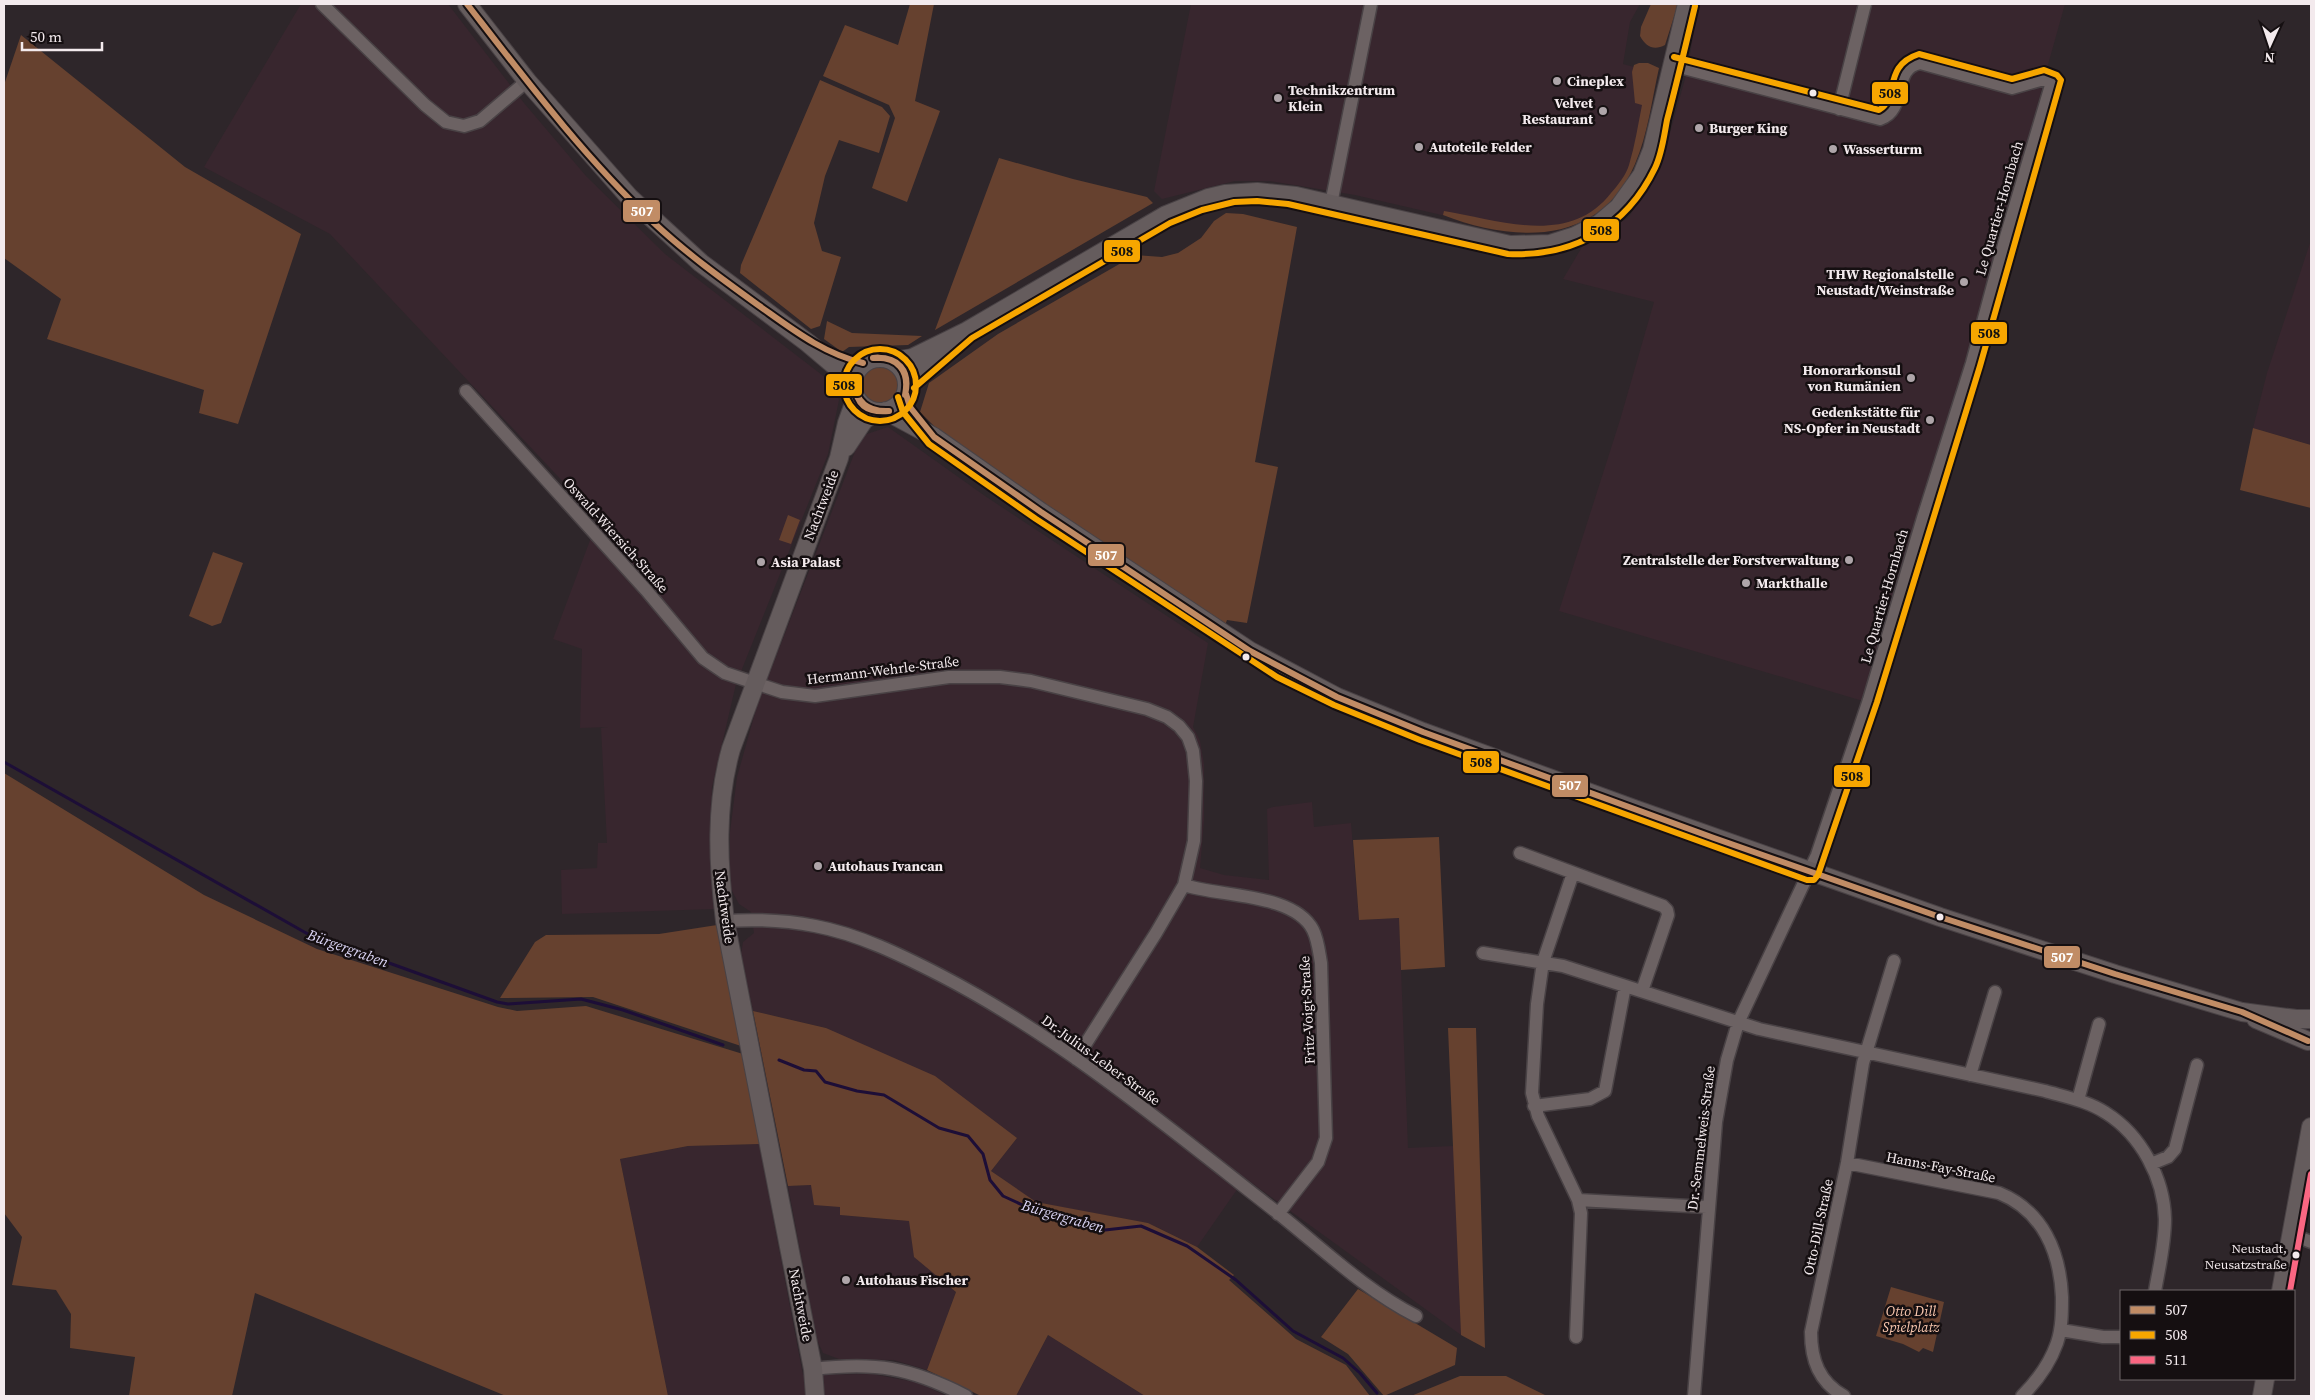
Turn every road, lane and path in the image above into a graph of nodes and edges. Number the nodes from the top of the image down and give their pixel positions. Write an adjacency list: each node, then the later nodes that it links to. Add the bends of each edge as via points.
1 (322, 4): 7 (street, via 446,122 464,126 480,121)
2 (467, 4): 7 (street)
3 (1371, 4): 9 (street)
4 (1688, 4): 6 (street)
5 (1865, 4): 8 (street)
6 (1672, 65): 8 (street, Le Quartier-Hornbach); 9 (street, via 1652,150 1639,181 1609,216 1575,236 1550,244 1510,246)
7 (527, 81): 11 (street, via 606,174 654,222 702,263)
8 (1839, 109): 22 (street, Le Quartier-Hornbach, via 1880,118 1889,116 1894,110 1905,71 1911,64 1920,62 2012,88 2044,79 2052,82 1972,363 1869,700)
9 (1331, 204): 10 (street, via 1256,192 1225,194 1195,202 1166,215)
10 (967, 331): 12 (street, via 912,358); 14 (street, via 915,373)
11 (808, 343): 13 (street); 15 (street)
12 (894, 361): 13 (street, via 877,357); 14 (street, via 904,371)
13 (863, 363): 15 (street, via 857,370)
14 (907, 388): 17 (street, via 896,407); 18 (street, via 910,407)
15 (854, 389): 17 (street, via 866,408); 19 (street, Nachtweide)
16 (466, 391): 20 (street, Oswald-Wiersich-Straße, via 646,590 703,658 725,673)
17 (881, 412): 18 (street); 19 (street, Nachtweide, via 861,423)
18 (934, 437): 22 (street, via 1058,523 1281,669 1336,697 1423,732)
19 (838, 458): 20 (street, Nachtweide)
20 (754, 683): 24 (street, Hermann-Wehrle-Straße, via 782,692 815,696 949,677 1000,677 1031,681 1147,709 1167,717 1188,737 1196,768 1194,841); 25 (street, Nachtweide, via 724,780 719,865)
21 (1520, 853): 23 (street)
22 (1810, 872): 32 (street, via 2114,974); 34 (street, Dr.-Semmelweis-Straße)
23 (1573, 873): 28 (street); 30 (street, via 1667,910)
24 (1184, 884): 38 (street, Hermann-Wehrle-Straße); 48 (street, Fritz-Voigt-Straße, via 1289,908 1313,930 1318,947 1326,1138 1318,1162)
25 (725, 921): 38 (street, Dr.-Julius-Leber-Straße, via 762,919 791,922 826,929 874,945 913,961 984,998); 57 (street, Nachtweide)
26 (1483, 952): 28 (street)
27 (1894, 961): 37 (street, Otto-Dill-Straße)
28 (1543, 962): 29 (street); 42 (street, via 1532,1082)
29 (1625, 986): 30 (street); 42 (street, via 1605,1091 1590,1099)
30 (1642, 991): 34 (street)
31 (1994, 992): 40 (street)
32 (2242, 1012): 33 (street); 36 (street)
33 (2311, 1020): 36 (street, via 2307,1034)
34 (1738, 1023): 37 (street); 47 (street, Dr.-Semmelweis-Straße, via 1719,1098)
35 (2099, 1024): 41 (street)
36 (2310, 1044)
37 (1865, 1052): 40 (street); 44 (street, Otto-Dill-Straße)
38 (1076, 1059): 48 (street, Dr.-Julius-Leber-Straße)
39 (2197, 1065): 45 (street, via 2175,1149 2168,1157)
40 (1970, 1075): 41 (street)
41 (2078, 1100): 45 (street, via 2119,1123 2141,1146)
42 (1534, 1106): 46 (street)
43 (2311, 1126): 49 (street)
44 (1847, 1163): 54 (street, Hanns-Fay-Straße, via 1988,1191 2022,1206 2045,1230 2056,1258 2062,1294); 62 (street, Otto-Dill-Straße, via 1812,1332 1812,1354 1821,1376 1833,1390)
45 (2151, 1164): 51 (street, via 2159,1184 2165,1218)
46 (1578, 1200): 47 (street); 55 (street, via 1582,1231)
47 (1707, 1207): 61 (street, Dr.-Semmelweis-Straße)
48 (1278, 1214): 53 (street, Dr.-Julius-Leber-Straße, via 1382,1298)
49 (2291, 1234): 50 (street); 52 (street)
50 (2311, 1242)
51 (2155, 1290)
52 (2281, 1290)
53 (1416, 1316)
54 (2061, 1330): 56 (street, via 2103,1338); 63 (street, Hanns-Fay-Straße, via 2046,1366)
55 (1576, 1337)
56 (2120, 1337)
57 (813, 1369): 59 (street, Nachtweide); 60 (street, via 850,1366 901,1369)
58 (2265, 1380): 64 (street)
59 (815, 1396)
60 (966, 1396)
61 (1694, 1396)
62 (1844, 1396)
63 (2022, 1396)
64 (2262, 1396)

